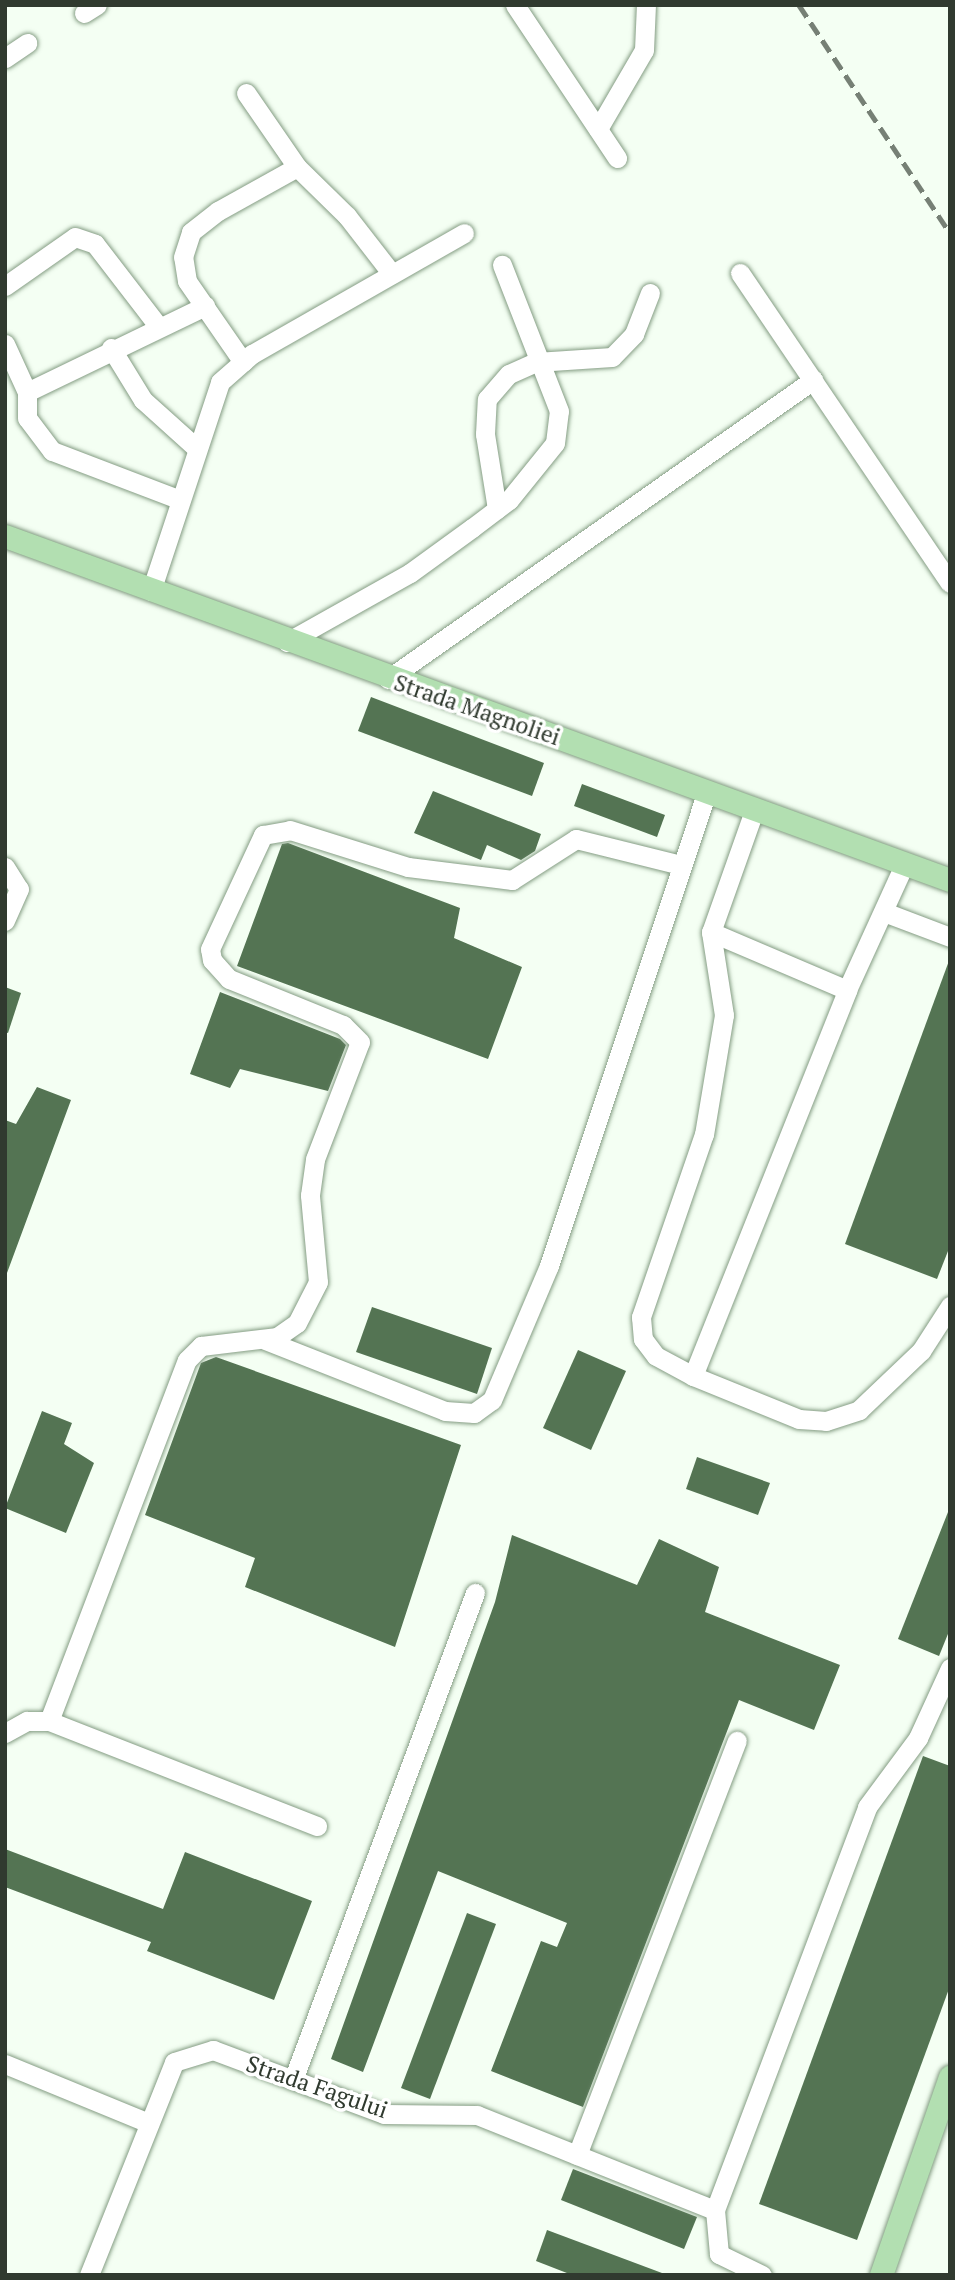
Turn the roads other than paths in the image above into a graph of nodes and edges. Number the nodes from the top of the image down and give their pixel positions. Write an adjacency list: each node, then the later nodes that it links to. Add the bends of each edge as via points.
1 (515, 5): 6 (street)
2 (646, 5): 6 (street, via 644,50)
3 (27, 43): 4 (street)
4 (5, 58)
5 (246, 93): 8 (street)
6 (598, 129): 7 (street)
7 (617, 158)
8 (297, 167): 12 (street, via 348,216); 15 (street, via 191,232 183,257 187,281)
9 (464, 233): 12 (street)
10 (502, 265): 20 (street)
11 (740, 272): 21 (street)
12 (392, 274): 19 (street)
13 (5, 286): 16 (street, via 75,237 95,244)
14 (650, 293): 20 (street, via 634,334 612,356)
15 (205, 306): 16 (street); 19 (street)
16 (159, 327): 18 (street)
17 (5, 344): 22 (street)
18 (111, 348): 22 (street); 23 (street, via 143,400)
19 (243, 362): 23 (street, via 220,382)
20 (536, 362): 25 (street, via 509,374 487,398 485,434); 25 (street, via 559,411 555,443)
21 (813, 380): 27 (street); 30 (street)
22 (27, 393): 24 (street, via 27,418 52,451)
23 (194, 446): 24 (street)
24 (178, 499): 28 (street)
25 (497, 509): 29 (street, via 410,573)
26 (5, 536): 28 (main road, Strada Magnoliei)
27 (950, 583)
28 (151, 591): 29 (main road, Strada Magnoliei)
29 (287, 642): 30 (main road, Strada Magnoliei)
30 (388, 679): 31 (main road, Strada Magnoliei)
31 (707, 791): 32 (main road, Strada Magnoliei); 34 (street)
32 (755, 808): 33 (main road, Strada Magnoliei); 39 (street)
33 (905, 863): 36 (main road, Strada Magnoliei); 37 (street)
34 (681, 865): 43 (street, via 549,1266 492,1400 474,1413 445,1410); 43 (street, via 576,839 512,880 408,867 290,830 263,835 211,949 212,960 229,979 343,1025 360,1042 315,1159 310,1195 318,1282 297,1324)
35 (5, 867): 38 (street, via 19,889)
36 (950, 880)
37 (884, 912): 40 (street); 41 (street)
38 (5, 921)
39 (710, 932): 41 (street); 44 (street, via 724,1015 704,1134 641,1317 643,1339 656,1356)
40 (950, 937)
41 (847, 990): 44 (street)
42 (950, 1306): 44 (street, via 921,1350 859,1410 826,1422 799,1419)
43 (265, 1340): 47 (street, via 201,1346 187,1360)
44 (693, 1376)
45 (475, 1594): 53 (street)
46 (950, 1668): 56 (street, via 918,1738 867,1807)
47 (49, 1721): 48 (street, via 27,1721); 50 (street)
48 (5, 1732)
49 (737, 1741): 55 (street)
50 (317, 1826)
51 (5, 2064): 54 (street)
52 (950, 2077): 59 (main road)
53 (293, 2081): 54 (street, Strada Fagului, via 214,2050 174,2062); 55 (street, Strada Fagului, via 384,2114 477,2115)
54 (149, 2123): 57 (street, Strada Fagului)
55 (577, 2155): 56 (street, Strada Fagului)
56 (715, 2210): 58 (street, via 719,2254)
57 (89, 2275)
58 (762, 2275)
59 (881, 2275)

